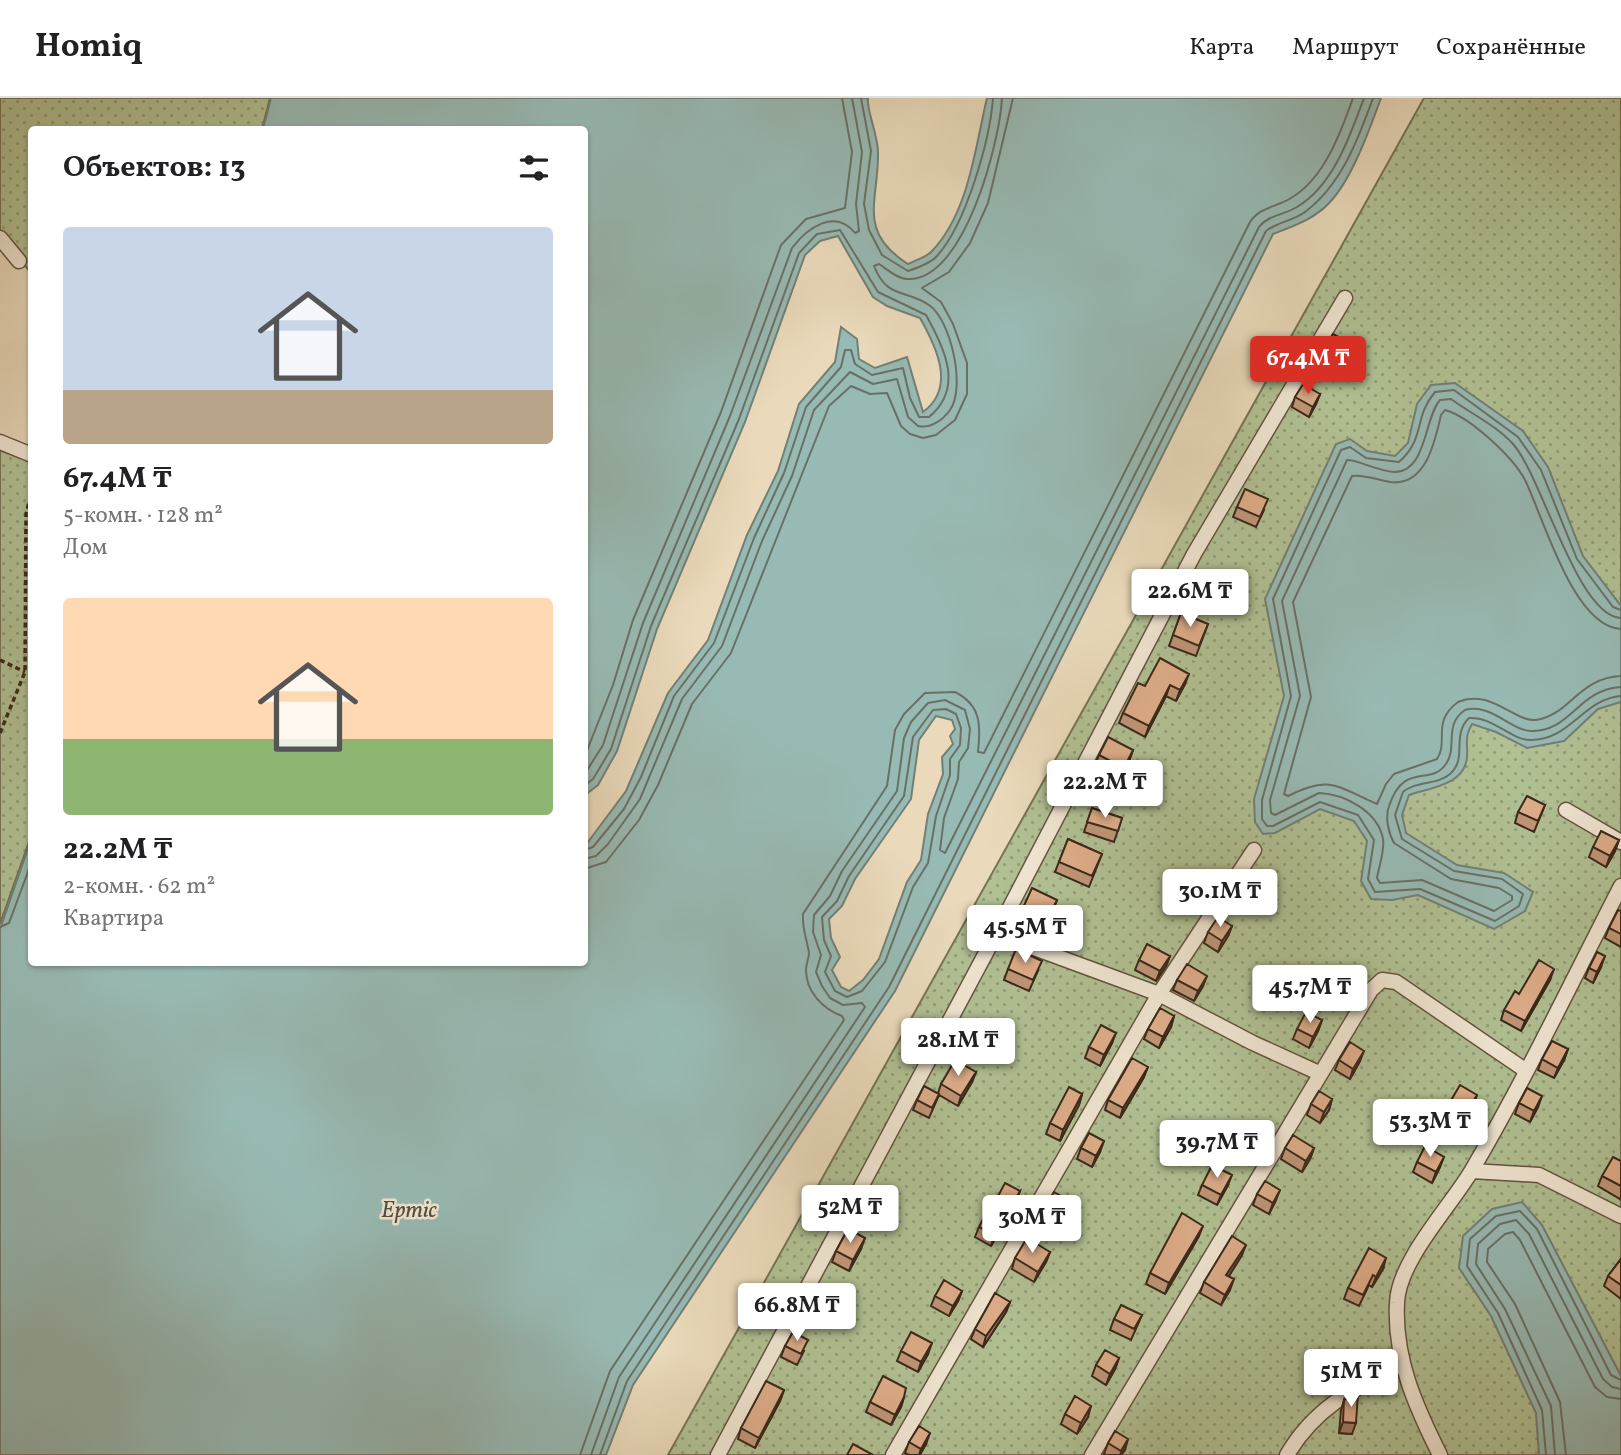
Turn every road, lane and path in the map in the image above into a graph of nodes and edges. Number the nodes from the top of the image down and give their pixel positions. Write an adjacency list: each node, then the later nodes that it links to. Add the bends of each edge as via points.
1 (0, 238): 2 (street)
2 (19, 261)
3 (1345, 298): 14 (street, via 1194,554)
4 (0, 442): 5 (street)
5 (28, 453)
6 (28, 506): 8 (path)
7 (0, 660): 8 (path)
8 (25, 672): 9 (path)
9 (0, 733)
10 (1566, 810): 11 (street)
11 (1621, 842)
12 (1254, 849): 15 (street)
13 (1621, 886): 16 (street)
14 (996, 934): 15 (street); 21 (street)
15 (1159, 994): 17 (street); 22 (street)
16 (1525, 1070): 17 (street, via 1396,982 1382,981 1371,990); 18 (street)
17 (1319, 1073): 23 (street)
18 (1472, 1171): 19 (street, via 1539,1175); 20 (street, via 1408,1267 1396,1301)
19 (1621, 1216)
20 (1402, 1364): 24 (street, via 1341,1395 1299,1435); 25 (street, via 1416,1408)
21 (718, 1455)
22 (893, 1455)
23 (1092, 1455)
24 (1287, 1455)
25 (1440, 1455)

